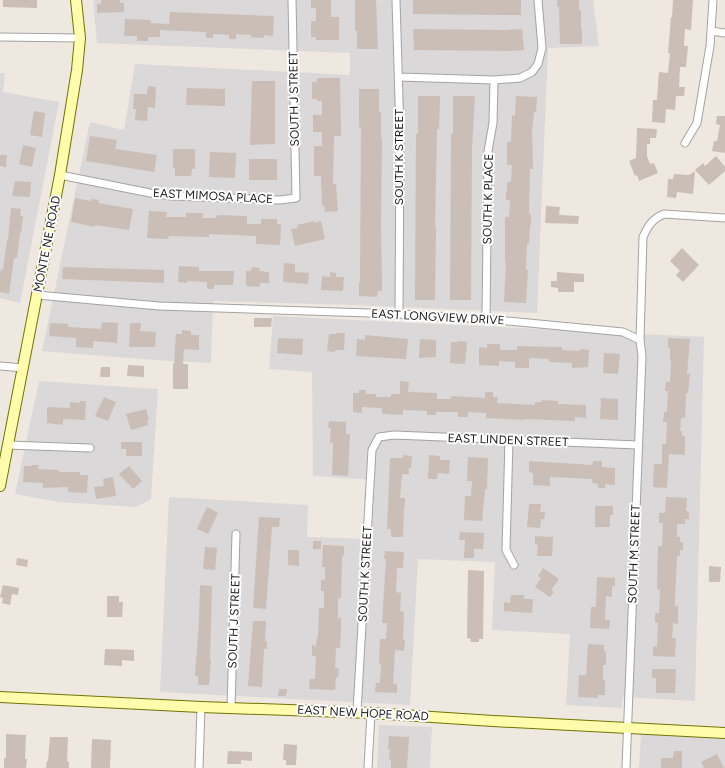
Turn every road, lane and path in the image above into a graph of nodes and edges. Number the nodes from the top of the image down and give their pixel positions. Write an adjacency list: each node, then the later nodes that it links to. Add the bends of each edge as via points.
1 (76, 0): 9 (street, MONTE NE ROAD)
2 (292, 0): 14 (street, SOUTH J STREET)
3 (396, 0): 10 (street, SOUTH K STREET)
4 (538, 0): 11 (street, via 542,48 538,64 532,72 520,78)
5 (713, 0): 6 (street)
6 (711, 31): 7 (street); 12 (street, via 697,123)
7 (725, 33)
8 (0, 37): 9 (street)
9 (80, 38): 13 (street, MONTE NE ROAD, via 78,66)
10 (399, 77): 11 (street); 17 (street, SOUTH K STREET)
11 (494, 80): 18 (street, SOUTH K PLACE, via 493,123 488,150)
12 (685, 143)
13 (60, 175): 14 (street, EAST MIMOSA PLACE, via 172,196 280,200); 16 (street, MONTE NE ROAD)
14 (296, 198)
15 (725, 218): 19 (street, via 664,214 648,225 643,237)
16 (38, 295): 17 (street, EAST LONGVIEW DRIVE, via 159,306); 21 (street, MONTE NE ROAD)
17 (399, 314): 18 (street, EAST LONGVIEW DRIVE)
18 (486, 319): 19 (street, EAST LONGVIEW DRIVE, via 623,332)
19 (640, 340): 25 (street, SOUTH M STREET, via 642,356)
20 (0, 366): 21 (street)
21 (23, 368): 24 (street, MONTE NE ROAD)
22 (379, 437): 23 (street, EAST LINDEN STREET, via 394,435); 35 (street, SOUTH K STREET, via 372,450)
23 (509, 440): 25 (street, EAST LINDEN STREET); 29 (street, via 506,550)
24 (8, 445): 26 (street); 27 (street, MONTE NE ROAD)
25 (638, 445): 37 (street, SOUTH M STREET)
26 (90, 448)
27 (0, 486)
28 (236, 534): 34 (street, SOUTH J STREET)
29 (514, 565)
30 (0, 693): 32 (street)
31 (0, 698): 32 (street, EAST NEW HOPE ROAD)
32 (16, 698): 33 (street, EAST NEW HOPE ROAD)
33 (201, 707): 34 (street, EAST NEW HOPE ROAD); 39 (street)
34 (231, 707): 35 (street, EAST NEW HOPE ROAD)
35 (357, 712): 36 (street, EAST NEW HOPE ROAD)
36 (371, 713): 37 (street, EAST NEW HOPE ROAD); 40 (street)
37 (627, 728): 38 (street, EAST NEW HOPE ROAD); 41 (street, SOUTH M STREET)
38 (725, 733)
39 (198, 768)
40 (368, 768)
41 (626, 768)

